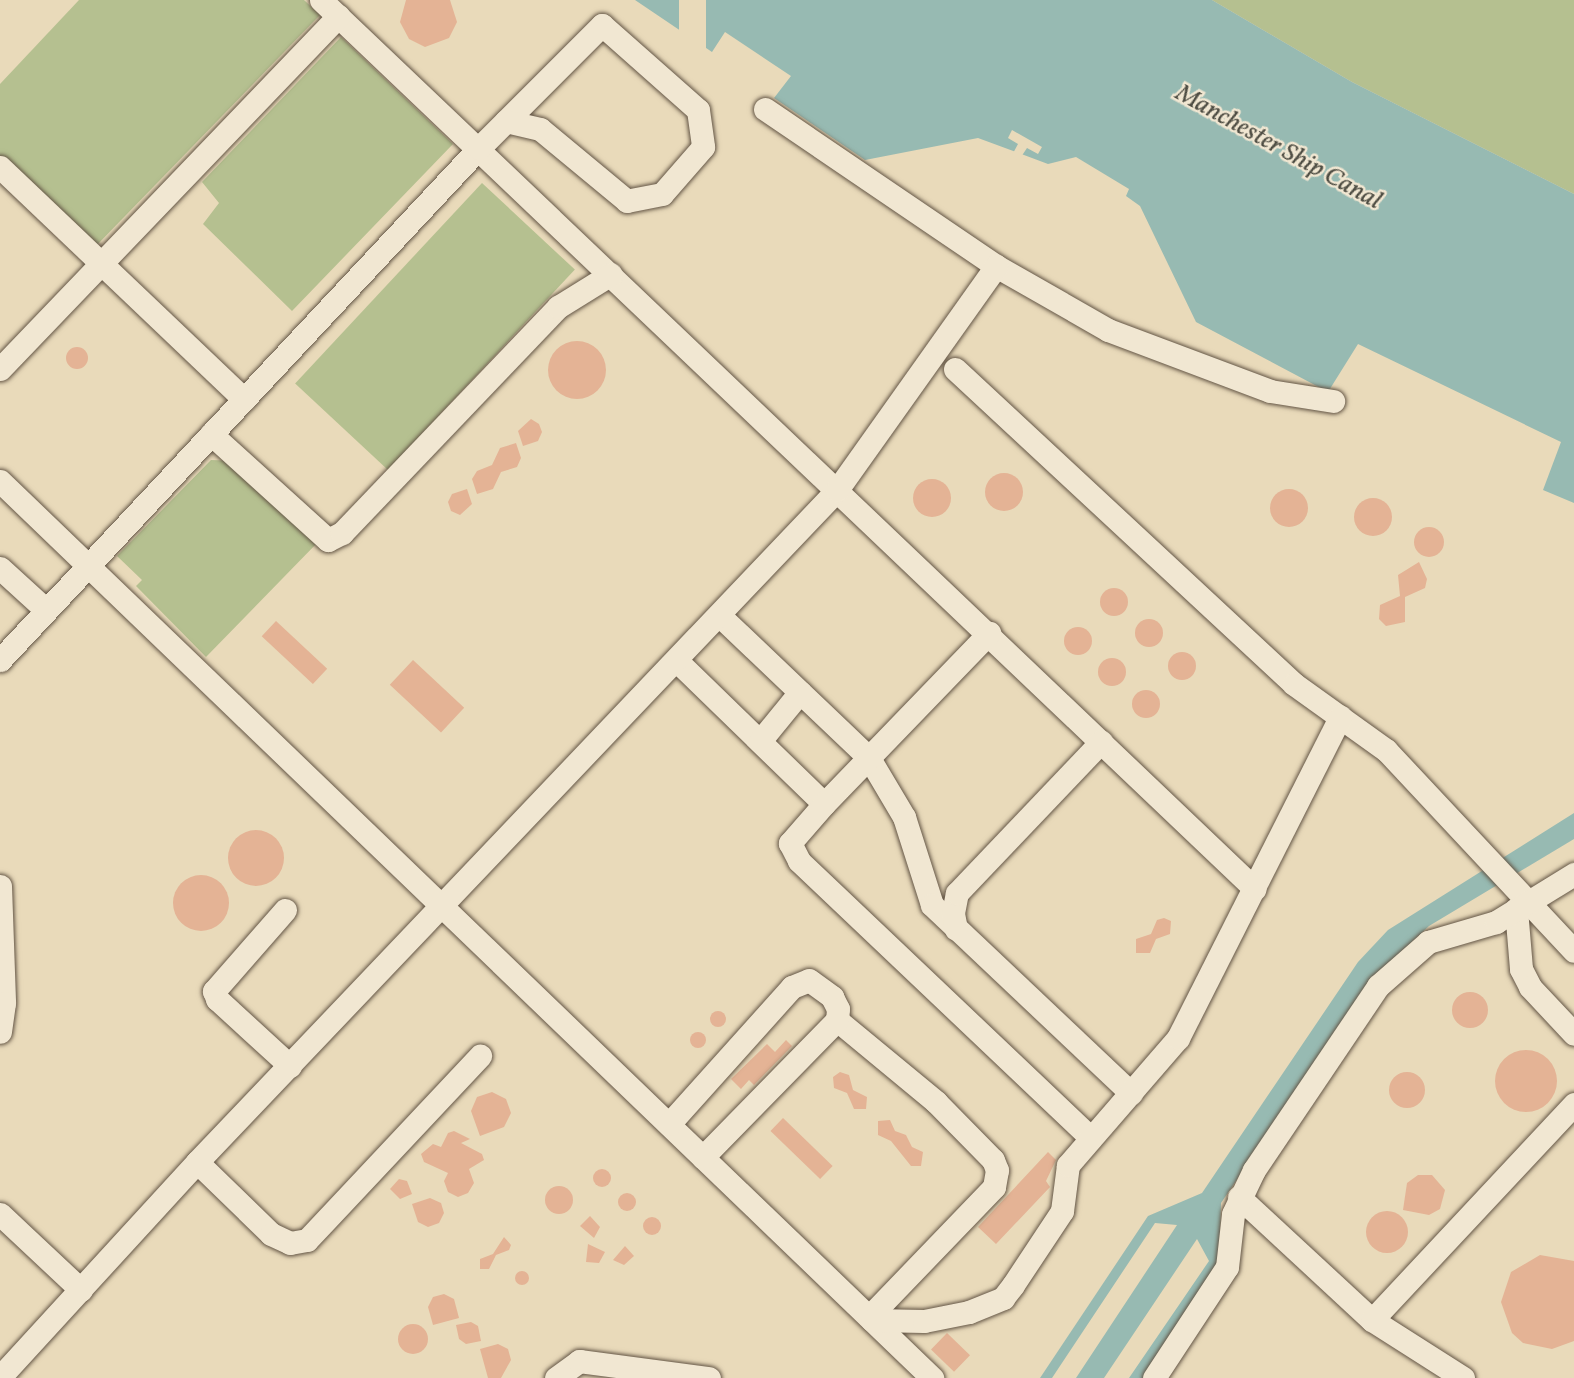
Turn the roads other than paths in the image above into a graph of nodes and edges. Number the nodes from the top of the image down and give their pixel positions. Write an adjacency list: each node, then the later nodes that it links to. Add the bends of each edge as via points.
1 (329, 8): 4 (lane); 6 (lane)
2 (765, 109): 7 (lane)
3 (506, 121): 3 (lane, via 602,24 698,110 703,147 662,194 627,201 540,129); 4 (lane)
4 (479, 148): 8 (lane); 11 (lane)
5 (0, 167): 6 (lane)
6 (101, 264): 9 (lane); 11 (lane)
7 (996, 266): 12 (lane, via 1108,330 1270,391); 15 (lane)
8 (611, 275): 13 (lane, via 558,307 342,533 328,540); 15 (lane)
9 (0, 369)
10 (955, 369): 24 (lane, via 1294,684)
11 (244, 399): 13 (lane)
12 (1333, 401)
13 (211, 434): 16 (lane)
14 (0, 481): 16 (lane)
15 (837, 490): 19 (lane); 20 (lane)
16 (88, 566): 18 (lane); 33 (lane)
17 (0, 568): 18 (lane)
18 (46, 610): 21 (lane)
19 (719, 615): 22 (lane); 23 (lane)
20 (989, 633): 26 (lane); 27 (lane)
21 (0, 660)
22 (676, 660): 25 (lane); 33 (lane)
23 (800, 692): 25 (lane); 27 (lane)
24 (1340, 717): 31 (lane); 32 (lane, via 1386,751 1482,851)
25 (760, 741): 28 (lane)
26 (1101, 741): 31 (lane); 35 (lane, via 957,893)
27 (869, 758): 28 (lane); 35 (lane, via 892,789 904,817 924,889)
28 (824, 804): 45 (lane, via 790,843 799,862)
29 (1574, 874): 32 (lane)
30 (0, 886): 38 (lane, via 4,1003)
31 (1255, 889): 42 (lane, via 1178,1038)
32 (1523, 903): 36 (lane); 39 (lane, via 1521,969 1530,987); 48 (lane, via 1481,928 1428,942 1378,986)
33 (442, 907): 41 (lane); 44 (lane)
34 (285, 910): 41 (lane, via 214,991)
35 (956, 929): 42 (lane)
36 (1574, 951)
37 (837, 1020): 44 (lane, via 832,996 819,985 802,980 772,1007); 46 (lane); 51 (lane, via 936,1102 993,1160 997,1170 994,1187)
38 (0, 1032)
39 (1574, 1034)
40 (480, 1056): 47 (lane, via 307,1240 290,1244 271,1234)
41 (290, 1066): 47 (lane)
42 (1130, 1093): 45 (lane)
43 (1574, 1104): 52 (lane)
44 (669, 1124): 46 (lane)
45 (1091, 1139): 51 (lane, via 1068,1164 1062,1211 1003,1298 978,1309 924,1321)
46 (703, 1157): 51 (lane)
47 (197, 1163): 50 (lane)
48 (1240, 1197): 52 (lane); 57 (lane, via 1230,1227 1227,1267)
49 (0, 1214): 50 (lane)
50 (80, 1290): 53 (lane)
51 (871, 1319): 56 (lane)
52 (1372, 1320): 58 (lane)
53 (0, 1377)
54 (556, 1378): 55 (lane, via 579,1361)
55 (709, 1378)
56 (932, 1378)
57 (1154, 1378)
58 (1463, 1378)

